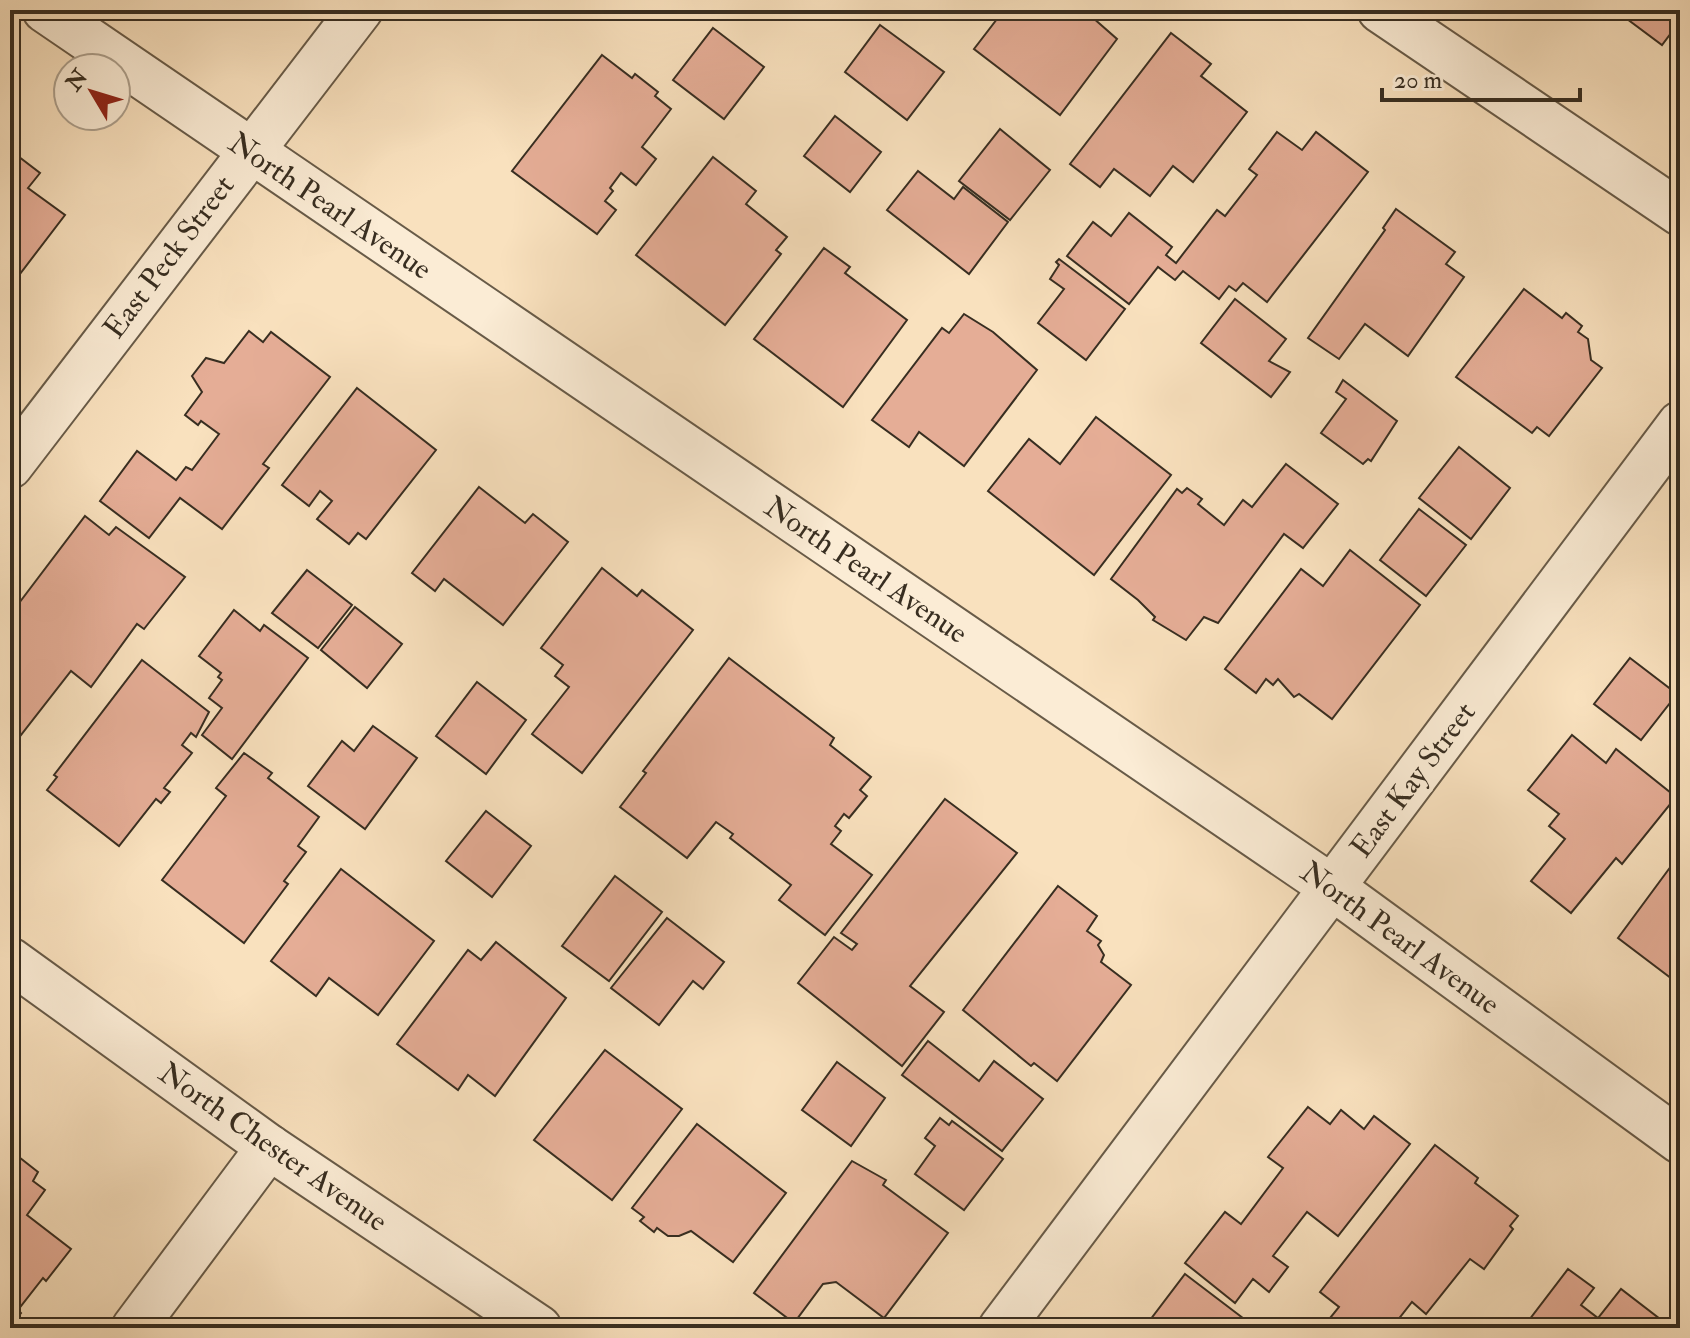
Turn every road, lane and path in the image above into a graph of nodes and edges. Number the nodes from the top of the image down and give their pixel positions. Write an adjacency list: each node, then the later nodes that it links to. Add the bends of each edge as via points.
1 (45, 10): 4 (street, North Pearl Avenue)
2 (360, 10): 4 (street, East Peck Street)
3 (1380, 10): 5 (street)
4 (249, 151): 7 (street, East Peck Street); 8 (street, North Pearl Avenue)
5 (1680, 213)
6 (1680, 424): 8 (street, East Kay Street)
7 (10, 466)
8 (1333, 888): 10 (street, North Pearl Avenue); 14 (street, East Kay Street)
9 (10, 960): 11 (street, North Chester Avenue)
10 (1680, 1141)
11 (269, 1147): 12 (street); 13 (street, North Chester Avenue)
12 (134, 1328)
13 (539, 1328)
14 (1001, 1328)

